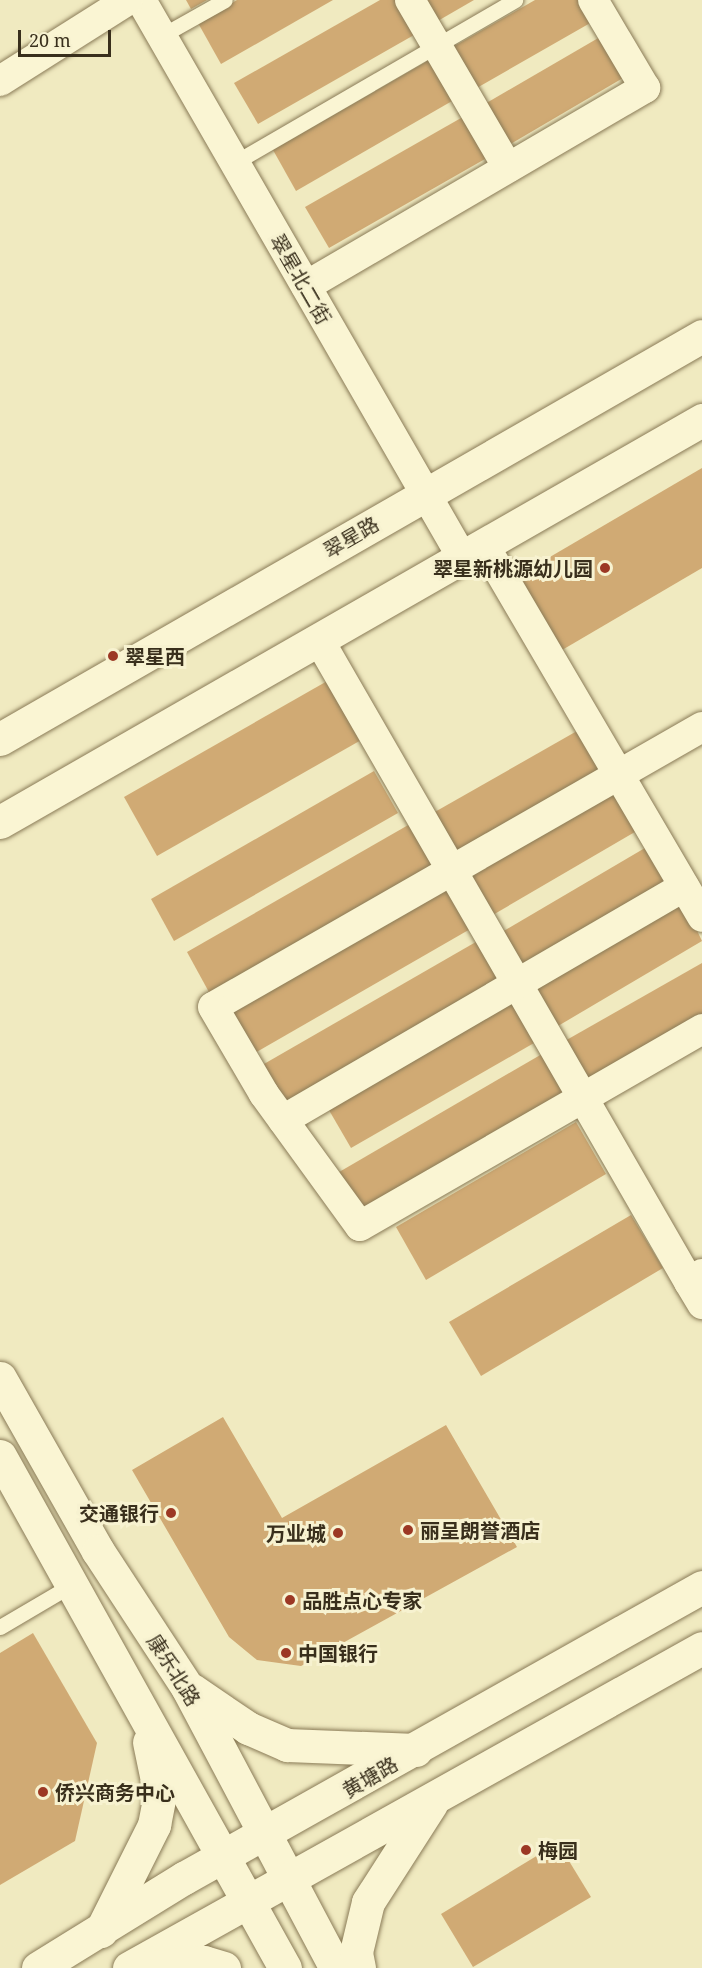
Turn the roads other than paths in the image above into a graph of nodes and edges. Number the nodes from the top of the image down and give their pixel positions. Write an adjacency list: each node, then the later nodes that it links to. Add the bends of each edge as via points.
1 (128, 0): 9 (street)
2 (141, 0): 7 (street, 翠星北二街)
3 (225, 0): 7 (lane)
4 (410, 0): 8 (street)
5 (515, 0): 8 (lane)
6 (592, 0): 11 (street, via 645,88)
7 (161, 36): 10 (street, 翠星北二街)
8 (436, 45): 10 (lane); 11 (street)
9 (0, 81)
10 (234, 163): 12 (street, 翠星北二街)
11 (508, 168): 12 (street)
12 (306, 286): 15 (street, 翠星北二街)
13 (702, 336): 15 (main road, 翠星路)
14 (702, 420): 16 (main road)
15 (426, 494): 16 (street, 翠星北二街); 19 (main road, 翠星路)
16 (473, 551): 17 (main road); 20 (street, 翠星北二街)
17 (319, 640): 21 (main road); 22 (street)
18 (702, 727): 20 (street)
19 (0, 739)
20 (619, 775): 22 (street); 23 (street, 翠星北二街)
21 (0, 822)
22 (452, 870): 25 (street); 28 (street, via 213,1007)
23 (684, 887): 24 (street, 翠星北二街); 25 (street)
24 (702, 917)
25 (517, 983): 27 (street); 28 (street)
26 (702, 1029): 27 (street)
27 (583, 1098): 28 (street, via 360,1226); 29 (street)
28 (283, 1120)
29 (698, 1287)
30 (0, 1378): 36 (main road, 康乐北路, via 98,1551)
31 (0, 1456): 32 (main road)
32 (73, 1584): 34 (lane); 37 (main road)
33 (702, 1587): 38 (main road, 黄塘路)
34 (0, 1627)
35 (702, 1648): 41 (main road)
36 (187, 1687): 38 (main road, via 248,1728 287,1745); 39 (main road, 康乐北路)
37 (136, 1695): 40 (main road); 46 (main road, via 160,1795 154,1825)
38 (418, 1750): 42 (main road, 黄塘路)
39 (227, 1762): 40 (main road); 42 (main road, 康乐北路)
40 (183, 1781): 43 (main road)
41 (437, 1796): 44 (main road); 54 (main road, via 368,1902 356,1952)
42 (266, 1834): 43 (main road, 黄塘路); 44 (main road, 康乐北路)
43 (224, 1857): 45 (main road); 46 (main road, 黄塘路)
44 (289, 1879): 45 (main road); 47 (main road, 康乐北路)
45 (248, 1901): 49 (main road); 52 (main road)
46 (100, 1932): 48 (main road, 黄塘路)
47 (332, 1959): 53 (main road)
48 (38, 1968)
49 (129, 1968)
50 (140, 1968): 51 (main road, via 162,1962)
51 (224, 1968)
52 (285, 1968)
53 (297, 1968)
54 (359, 1968)

